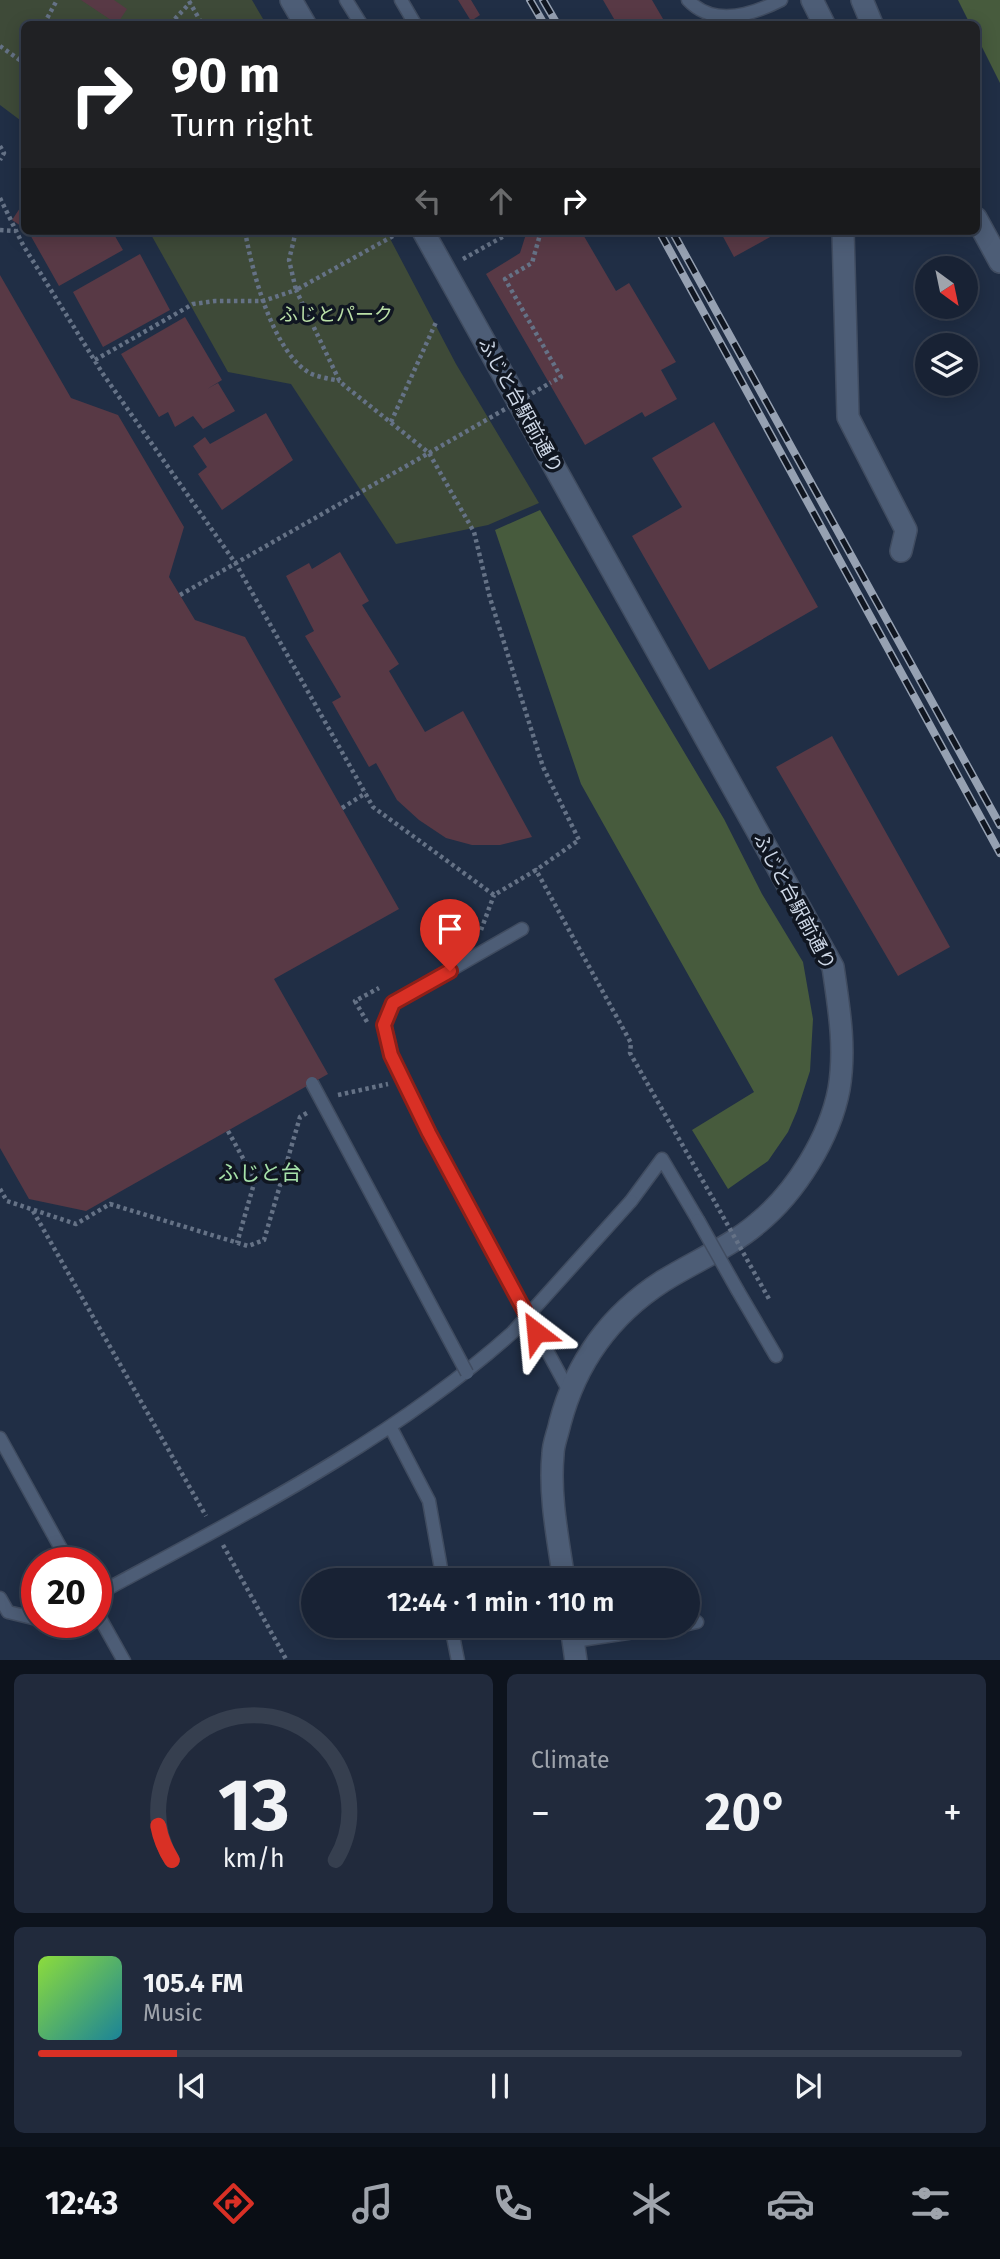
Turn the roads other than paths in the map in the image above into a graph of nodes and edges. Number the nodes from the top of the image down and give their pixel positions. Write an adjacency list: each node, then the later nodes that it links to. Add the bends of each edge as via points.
1 (291, 0): 9 (street)
2 (346, 0): 10 (lane)
3 (401, 0): 11 (lane)
4 (688, 0): 8 (lane)
5 (781, 0): 8 (lane, via 751,13 720,17)
6 (812, 0): 12 (street)
7 (862, 0): 13 (street)
8 (704, 5)
9 (304, 21)
10 (359, 21)
11 (413, 21)
12 (822, 21)
13 (871, 21)
14 (980, 225): 17 (street)
15 (425, 235): 23 (street, ふじと台駅前通り, via 833,967 842,1035 839,1089 824,1134 793,1188 761,1222 661,1282 620,1315 588,1353)
16 (843, 235): 18 (street, via 848,417 906,530)
17 (1000, 262)
18 (901, 551)
19 (522, 929): 23 (lane, via 393,1003 384,1025 391,1055 429,1133)
20 (312, 1083): 22 (lane, bridge)
21 (776, 1356): 22 (lane, bridge, via 662,1159 631,1201 513,1332)
22 (467, 1373): 24 (lane)
23 (569, 1391): 28 (street, ふじと台駅前通り, via 552,1452 553,1512)
24 (391, 1428): 27 (lane, via 429,1501); 29 (lane)
25 (0, 1438): 26 (lane)
26 (60, 1547)
27 (441, 1568)
28 (562, 1568)
29 (112, 1586)
30 (0, 1598): 31 (lane, via 8,1612)
31 (21, 1615)
32 (111, 1638): 36 (lane)
33 (453, 1638): 37 (lane)
34 (603, 1638): 35 (lane)
35 (574, 1643)
36 (123, 1660)
37 (458, 1660)

